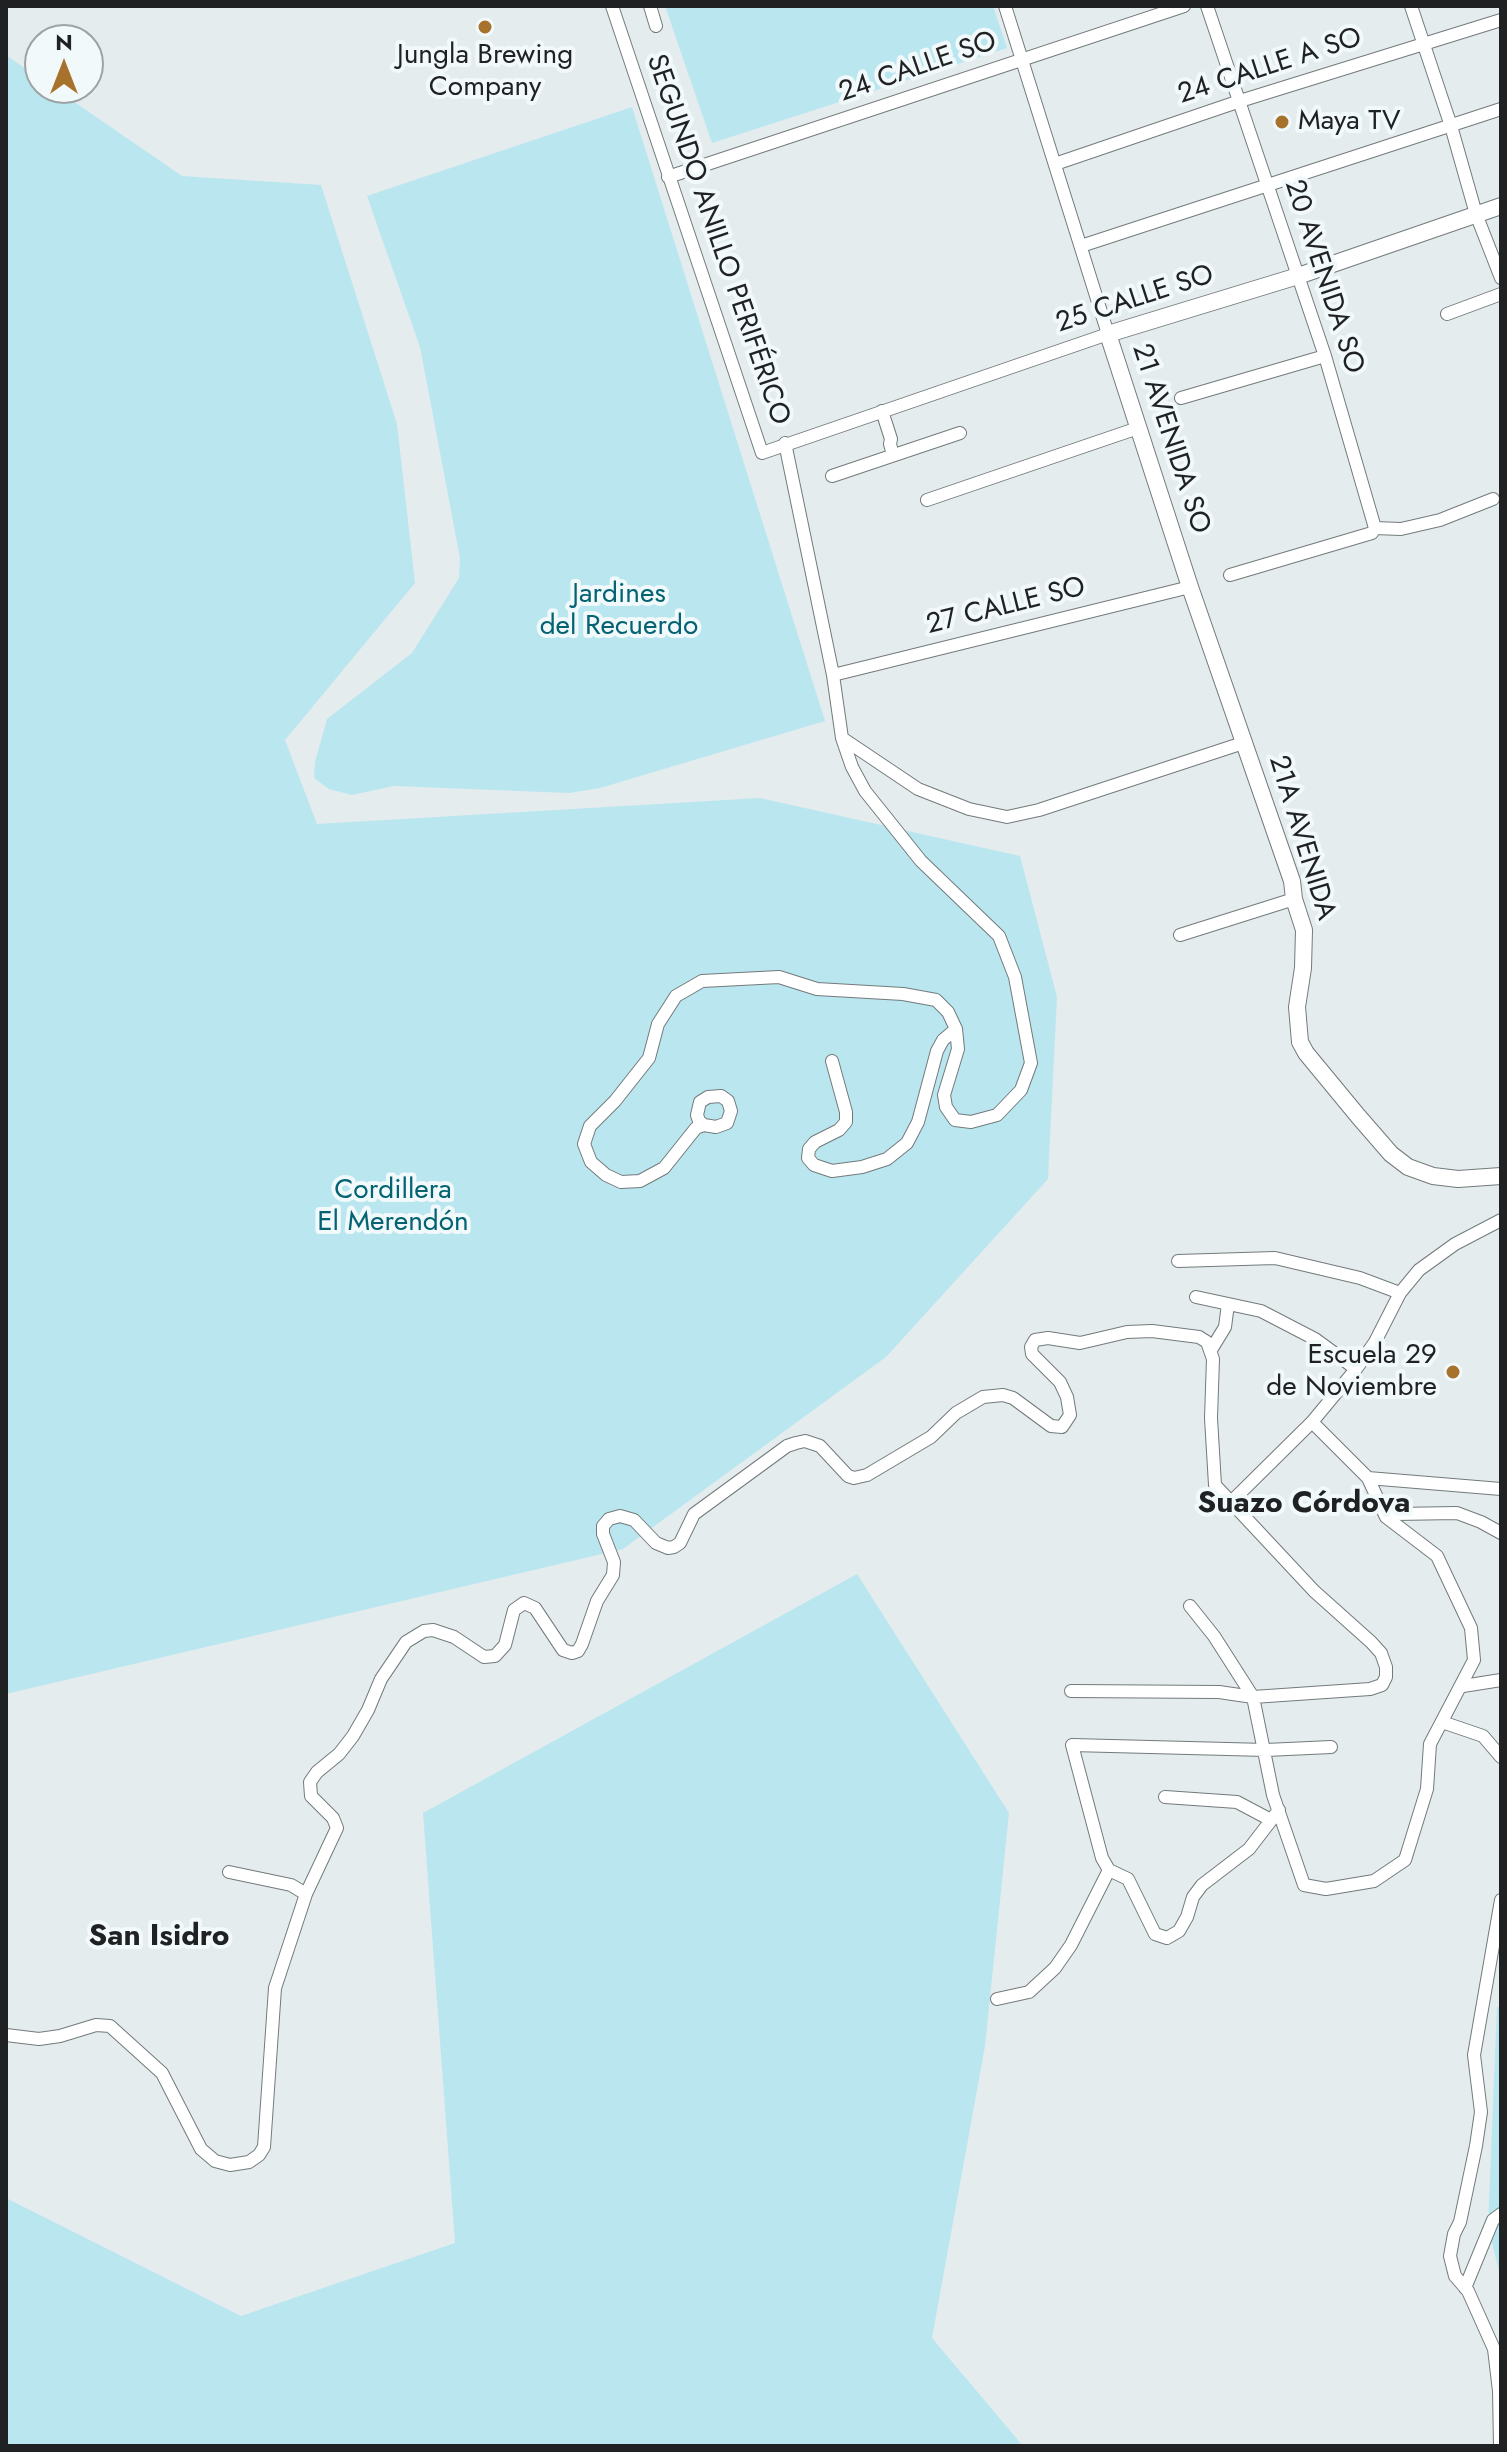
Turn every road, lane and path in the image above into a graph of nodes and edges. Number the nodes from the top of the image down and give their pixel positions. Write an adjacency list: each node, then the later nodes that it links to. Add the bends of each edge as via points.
1 (612, 6): 15 (street, SEGUNDO ANILLO PERIFÉRICO)
2 (650, 6): 8 (street, SEGUNDO ANILLO PERIFÉRICO)
3 (1005, 6): 10 (street)
4 (1184, 6): 10 (street, 24 CALLE SO)
5 (1207, 6): 11 (street, 20 AVENIDA SO)
6 (1411, 6): 9 (street)
7 (1501, 20): 9 (street, 24 CALLE A SO)
8 (656, 26)
9 (1424, 43): 11 (street, 24 CALLE A SO); 13 (street)
10 (1022, 59): 14 (street, 21 AVENIDA SO); 15 (street, 24 CALLE SO)
11 (1240, 101): 14 (street, 24 CALLE A SO); 16 (street, 20 AVENIDA SO)
12 (1501, 109): 13 (street)
13 (1451, 126): 16 (street); 18 (street)
14 (1055, 164): 19 (street, 21 AVENIDA SO)
15 (668, 177): 30 (street, SEGUNDO ANILLO PERIFÉRICO, via 760,452)
16 (1269, 185): 19 (street); 20 (street, 20 AVENIDA SO)
17 (1501, 206): 18 (street, 25 CALLE SO)
18 (1476, 214): 20 (street, 25 CALLE SO); 21 (street)
19 (1081, 246): 24 (street, 21 AVENIDA SO)
20 (1298, 276): 24 (street, 25 CALLE SO); 25 (street, 20 AVENIDA SO)
21 (1501, 278)
22 (1501, 294): 23 (street)
23 (1447, 314)
24 (1108, 334): 27 (street, 25 CALLE SO); 28 (street, 21 AVENIDA SO)
25 (1325, 356): 26 (street); 35 (street, 20 AVENIDA SO)
26 (1181, 398)
27 (878, 413): 30 (street, 25 CALLE SO); 31 (street)
28 (1138, 428): 34 (street); 37 (street, 21 AVENIDA SO)
29 (960, 433): 31 (street)
30 (785, 443): 38 (street, SEGUNDO ANILLO PERIFÉRICO)
31 (891, 450): 32 (street)
32 (832, 476)
33 (1493, 499): 35 (street, via 1401,529)
34 (927, 500)
35 (1374, 524): 36 (street, via 1372,533)
36 (1230, 575)
37 (1190, 587): 38 (street, 27 CALLE SO); 40 (street, 21 AVENIDA SO)
38 (833, 675): 39 (street, SEGUNDO ANILLO PERIFÉRICO)
39 (842, 738): 40 (street, via 918,789 1007,817); 43 (street, SEGUNDO ANILLO PERIFÉRICO, via 865,791 921,861 999,936 1015,977 1031,1063 1021,1090 997,1115 955,1120 946,1107 944,1095 958,1049)
40 (1243, 743): 41 (street, 21A AVENIDA)
41 (1294, 899): 42 (street); 46 (street, 21A AVENIDA, via 1304,930 1297,1007 1300,1042 1313,1063 1408,1167 1458,1179)
42 (1180, 935)
43 (956, 1029): 44 (street, via 937,1051 907,1143 887,1159 862,1167 832,1171 808,1158 815,1142 846,1122); 45 (street, via 936,1000 817,989 779,977 702,981 676,996 658,1024 649,1058 590,1126 584,1144 591,1162 606,1175 621,1182 640,1181 664,1168)
44 (832, 1061)
45 (704, 1125)
46 (1501, 1176)
47 (1501, 1220): 49 (street, via 1419,1270)
48 (1178, 1261): 49 (street, via 1275,1258)
49 (1400, 1293): 53 (street)
50 (1196, 1297): 51 (street)
51 (1228, 1304): 52 (street, via 1225,1327); 53 (street, via 1278,1319)
52 (1211, 1350): 57 (street, via 1213,1473 1219,1491); 73 (street, via 1199,1337 1152,1331 1080,1343 1040,1338 1032,1343 1032,1354 1060,1382 1067,1397 1070,1415 1062,1427 1051,1426 1013,1398 983,1397 931,1437 860,1478 848,1476 820,1446 805,1441 787,1446 694,1514 674,1547 656,1543 634,1520 609,1519 603,1534 614,1562 613,1575 578,1651 563,1650 535,1608 524,1603 514,1610 505,1645 495,1656 484,1657 433,1630 414,1636 381,1679 353,1736 310,1782 311,1796 337,1828)
53 (1356, 1369): 54 (street)
54 (1312, 1422): 55 (street); 57 (street)
55 (1368, 1478): 56 (street); 58 (street)
56 (1501, 1489)
57 (1232, 1501): 64 (street, via 1314,1591 1371,1642 1386,1667 1382,1685 1370,1689)
58 (1386, 1517): 59 (street, via 1457,1513); 62 (street, via 1437,1556 1461,1605 1471,1628 1474,1660)
59 (1501, 1533)
60 (1190, 1606): 64 (street)
61 (1501, 1680): 62 (street)
62 (1463, 1686): 65 (street)
63 (1071, 1691): 64 (street)
64 (1253, 1697): 67 (street)
65 (1442, 1722): 68 (street, via 1483,1736); 70 (street, via 1430,1744 1427,1789 1405,1860 1374,1881 1326,1889 1304,1885)
66 (1331, 1747): 67 (street)
67 (1266, 1750): 70 (street); 71 (street, via 1072,1745 1095,1840)
68 (1501, 1757)
69 (1165, 1797): 70 (street, via 1237,1802)
70 (1275, 1815): 71 (street, via 1249,1849 1202,1885 1179,1931 1167,1938 1155,1934 1128,1879)
71 (1109, 1870): 75 (street, via 1055,1968 1029,1992)
72 (229, 1872): 73 (street, via 291,1885)
73 (306, 1894): 76 (street, via 275,1988 264,2147 249,2162 215,2161 201,2149 162,2073 110,2026 39,2039)
74 (1501, 1900): 78 (street, via 1474,2055 1481,2112 1450,2256)
75 (997, 1999)
76 (6, 2035)
77 (1501, 2214): 78 (street, via 1493,2220)
78 (1465, 2288): 79 (street, via 1494,2349)
79 (1500, 2446)

